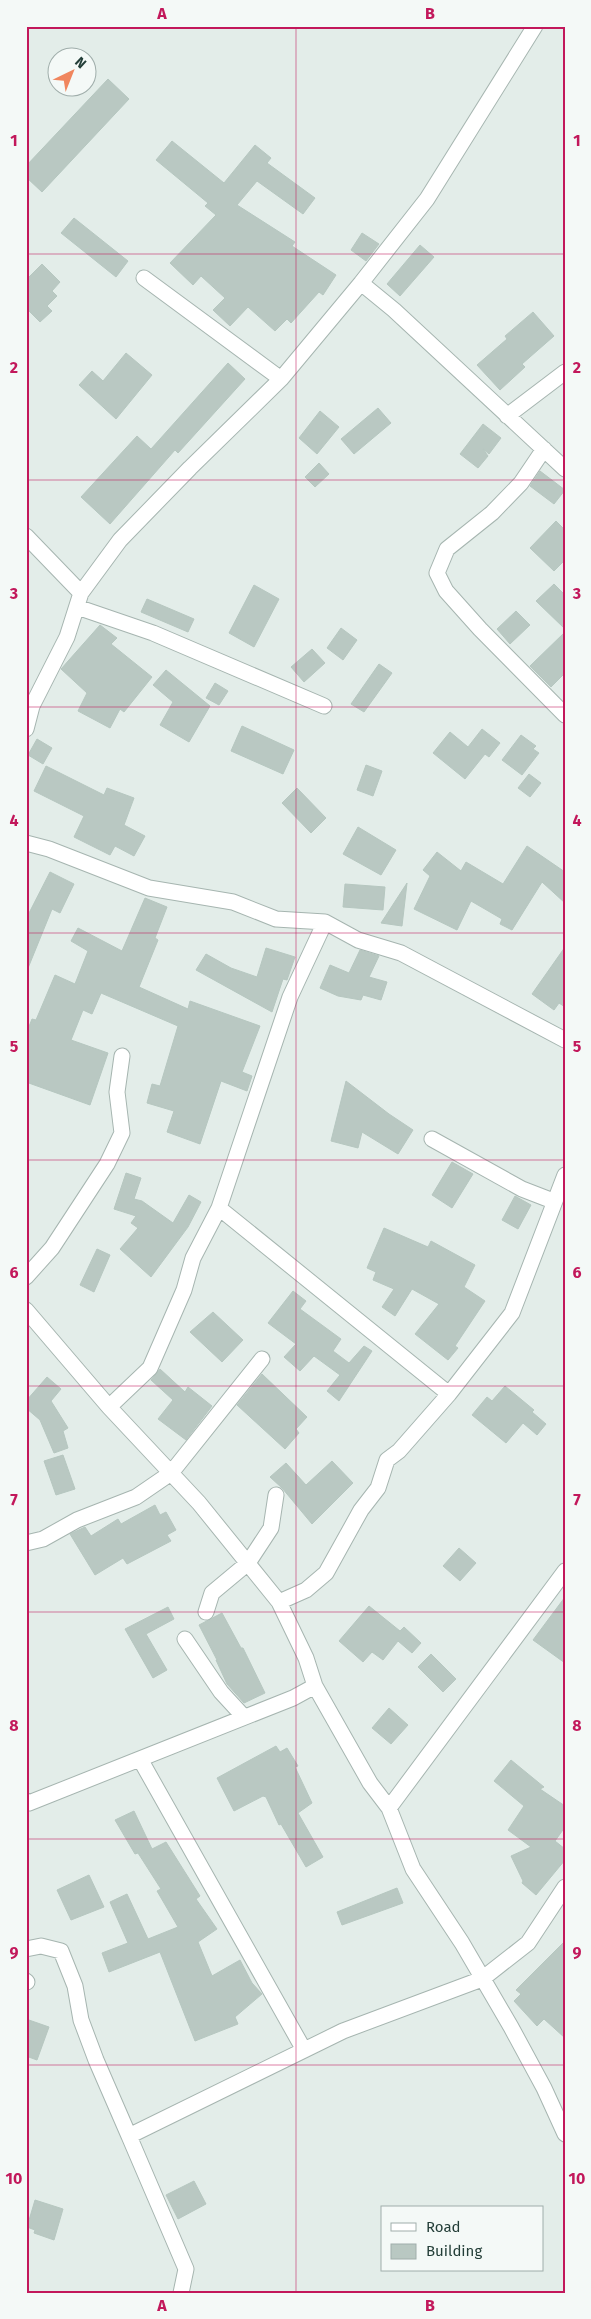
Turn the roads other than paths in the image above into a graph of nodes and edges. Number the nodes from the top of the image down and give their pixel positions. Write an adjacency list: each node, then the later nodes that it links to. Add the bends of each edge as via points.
1 (535, 26): 3 (street, via 426,199)
2 (144, 278): 5 (street)
3 (361, 284): 5 (street); 6 (street, via 394,310)
4 (565, 372): 6 (street)
5 (281, 379): 10 (street, via 126,534)
6 (507, 416): 7 (street)
7 (544, 449): 8 (street); 12 (street, via 521,483 447,549 436,572 446,590 480,628)
8 (565, 469)
9 (26, 536): 10 (street)
10 (79, 600): 11 (street); 13 (street, via 67,637 32,706)
11 (324, 706)
12 (565, 715)
13 (26, 729)
14 (26, 843): 15 (street, via 149,888 233,902 276,919)
15 (325, 922): 16 (street, via 358,940 401,953); 21 (street, via 290,997)
16 (565, 1040)
17 (122, 1056): 22 (street, via 116,1092 122,1133 107,1164 52,1248)
18 (432, 1139): 20 (street, via 522,1189)
19 (565, 1175): 20 (street)
20 (553, 1201): 25 (street, via 512,1313)
21 (220, 1208): 25 (street); 26 (street, via 193,1258 184,1290 150,1368)
22 (26, 1277)
23 (26, 1310): 26 (street)
24 (262, 1359): 27 (street)
25 (449, 1394): 32 (street, via 399,1451 387,1460 378,1488 361,1510 326,1573 306,1590)
26 (109, 1407): 27 (street)
27 (172, 1473): 29 (street, via 136,1497 77,1520 43,1539); 30 (street)
28 (276, 1494): 30 (street, via 271,1528)
29 (26, 1542)
30 (248, 1563): 32 (street); 33 (street, via 212,1593)
31 (564, 1575): 39 (street)
32 (279, 1602): 35 (street, via 306,1658)
33 (206, 1612)
34 (185, 1639): 36 (street)
35 (315, 1686): 36 (street); 39 (street, via 370,1783)
36 (244, 1717): 37 (street)
37 (140, 1759): 38 (street, via 29,1803); 43 (street)
38 (26, 1801)
39 (389, 1808): 42 (street, via 413,1869)
40 (565, 1887): 42 (street, via 528,1943)
41 (26, 1949): 45 (street, via 41,1946 61,1951 74,1986 81,2020)
42 (482, 1979): 43 (street, via 342,2032); 44 (street, via 544,2088)
43 (304, 2050): 45 (street)
44 (565, 2134)
45 (129, 2136): 46 (street, via 186,2269)
46 (181, 2293)

